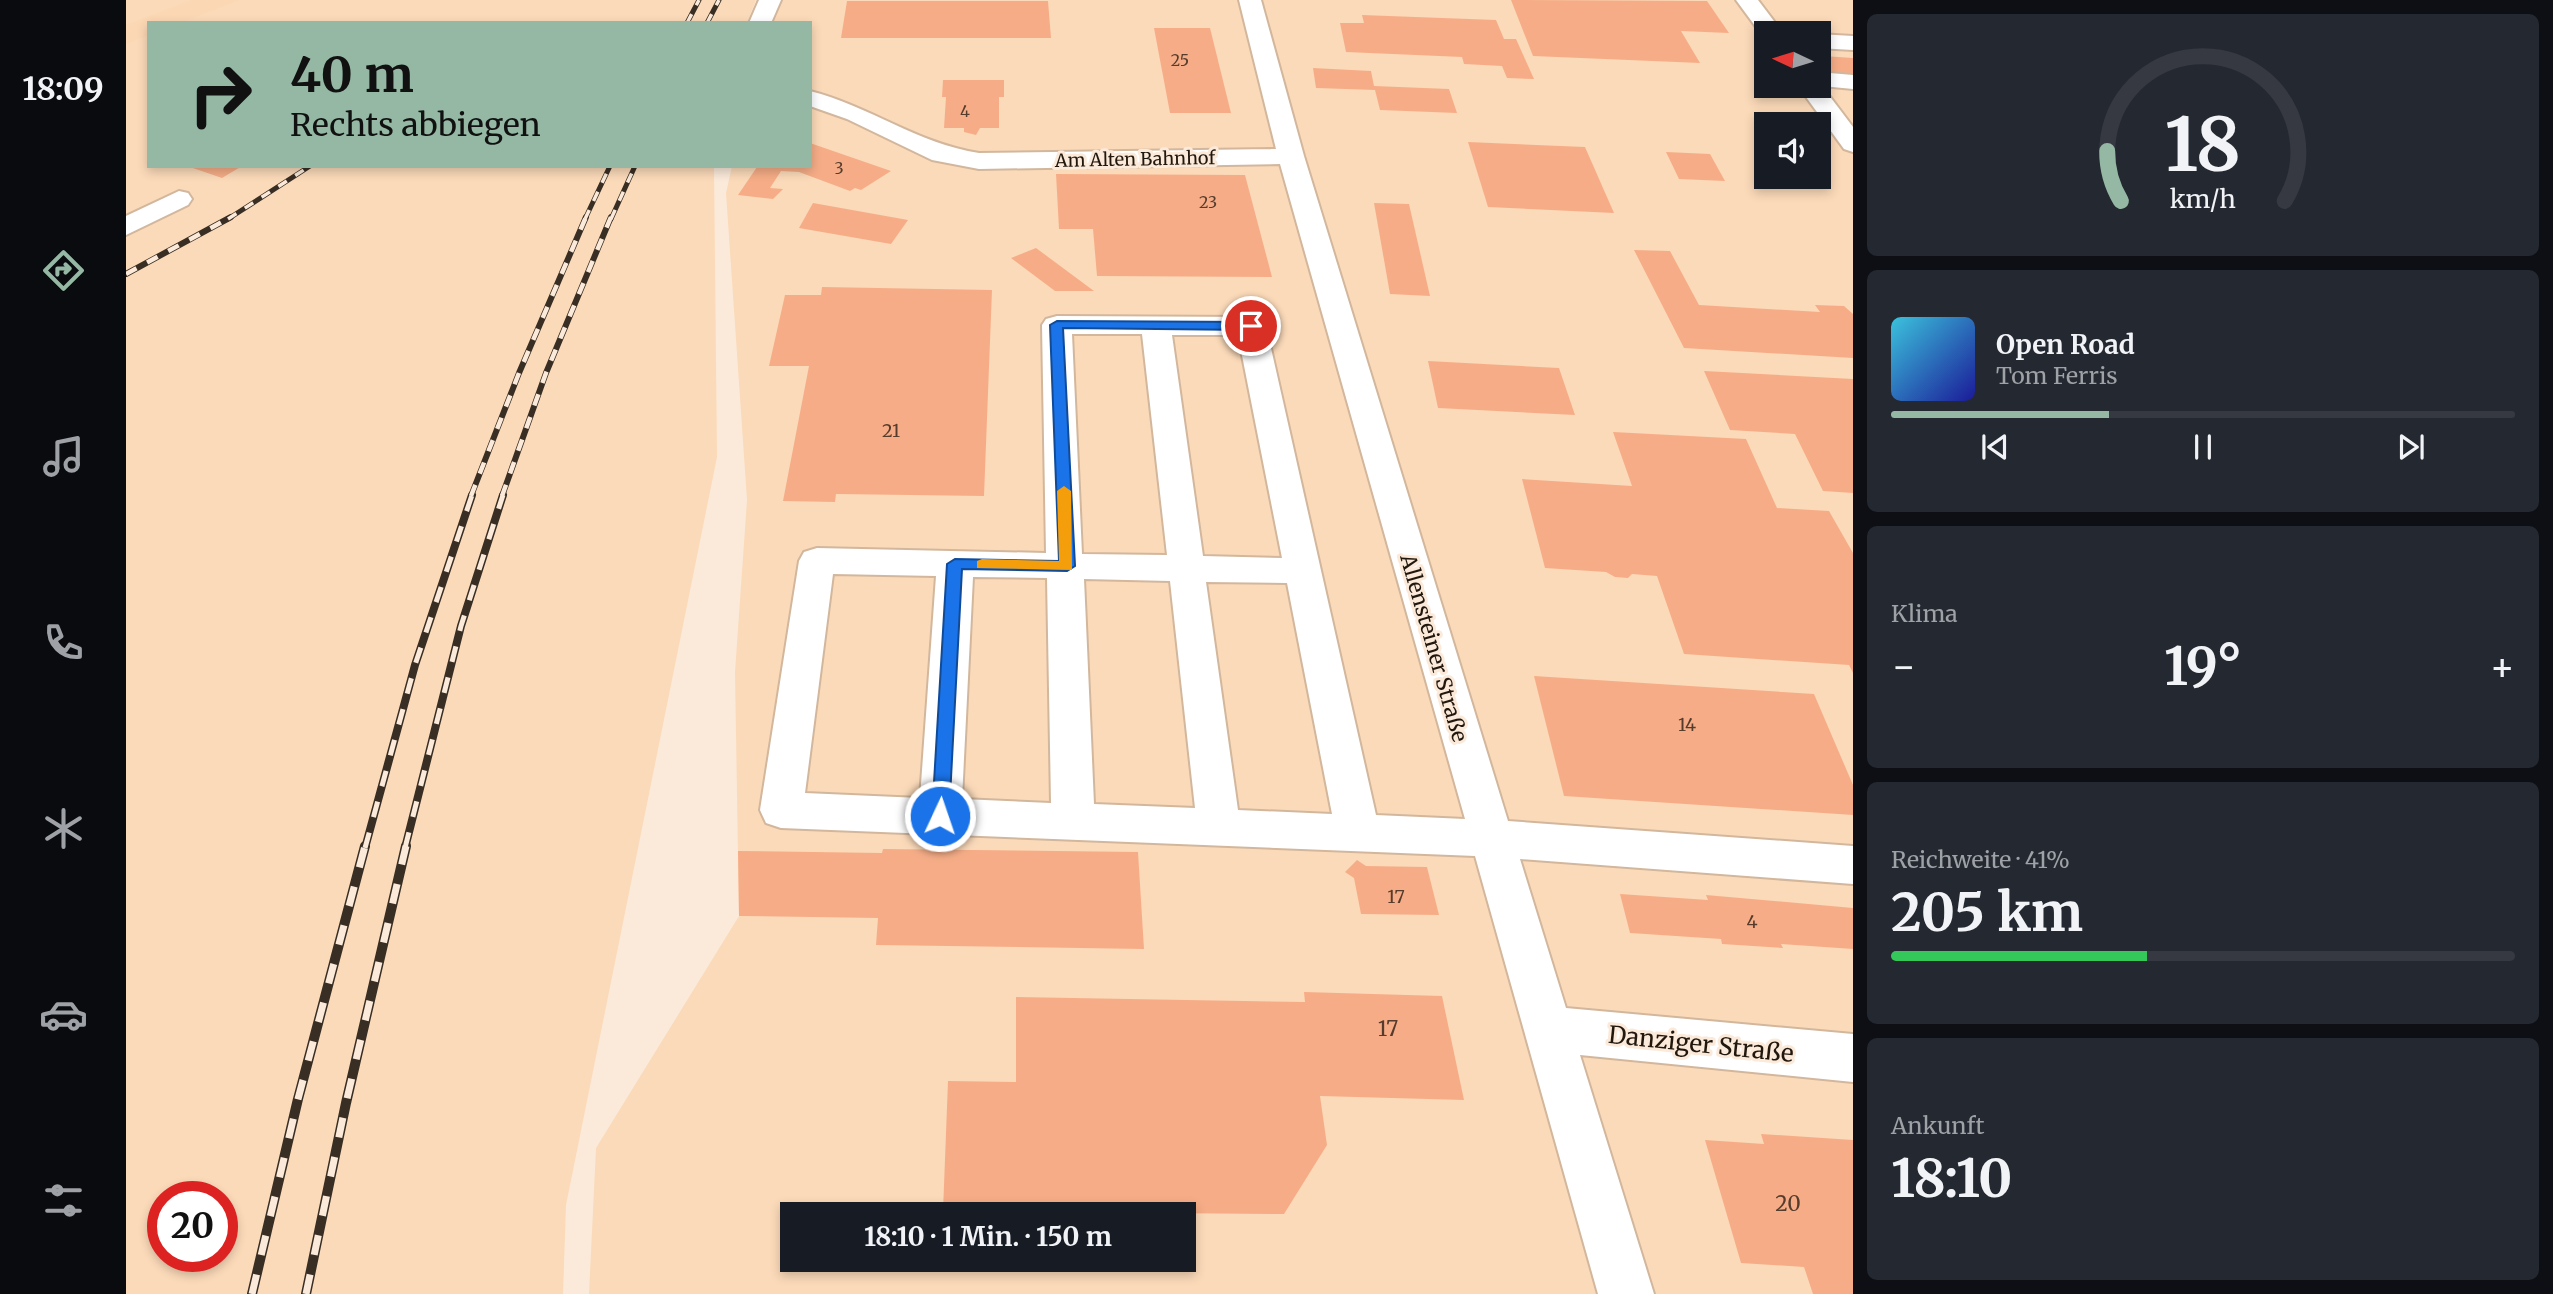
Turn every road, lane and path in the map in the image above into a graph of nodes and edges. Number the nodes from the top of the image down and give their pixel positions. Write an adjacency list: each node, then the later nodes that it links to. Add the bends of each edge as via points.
1 (770, 0): 4 (street)
2 (1250, 0): 13 (street, Allensteiner Straße)
3 (1747, 0): 5 (street)
4 (761, 21)
5 (1763, 21)
6 (1831, 42): 7 (street)
7 (1853, 43)
8 (1831, 80): 9 (street)
9 (1853, 82)
10 (1819, 98): 12 (street)
11 (812, 99): 13 (street, Am Alten Bahnhof, via 856,114 941,155 979,161)
12 (1853, 144)
13 (1291, 156): 25 (street, Allensteiner Straße)
14 (179, 199): 15 (street)
15 (126, 227)
16 (1156, 327): 18 (street, via 1057,325); 19 (street); 20 (street, via 1251,326)
17 (955, 564): 18 (street); 21 (street); 21 (street, via 817,561 781,810)
18 (1067, 566): 19 (street); 22 (street)
19 (1187, 569): 20 (street); 23 (street)
20 (1304, 571): 24 (street)
21 (940, 816): 22 (street)
22 (1073, 822): 23 (street)
23 (1219, 828): 24 (street)
24 (1358, 833): 25 (street)
25 (1489, 838): 26 (street); 27 (street, Allensteiner Straße)
26 (1853, 865)
27 (1549, 1029): 28 (street, Danziger Straße); 29 (street, Allensteiner Straße)
28 (1853, 1058)
29 (1626, 1294)

